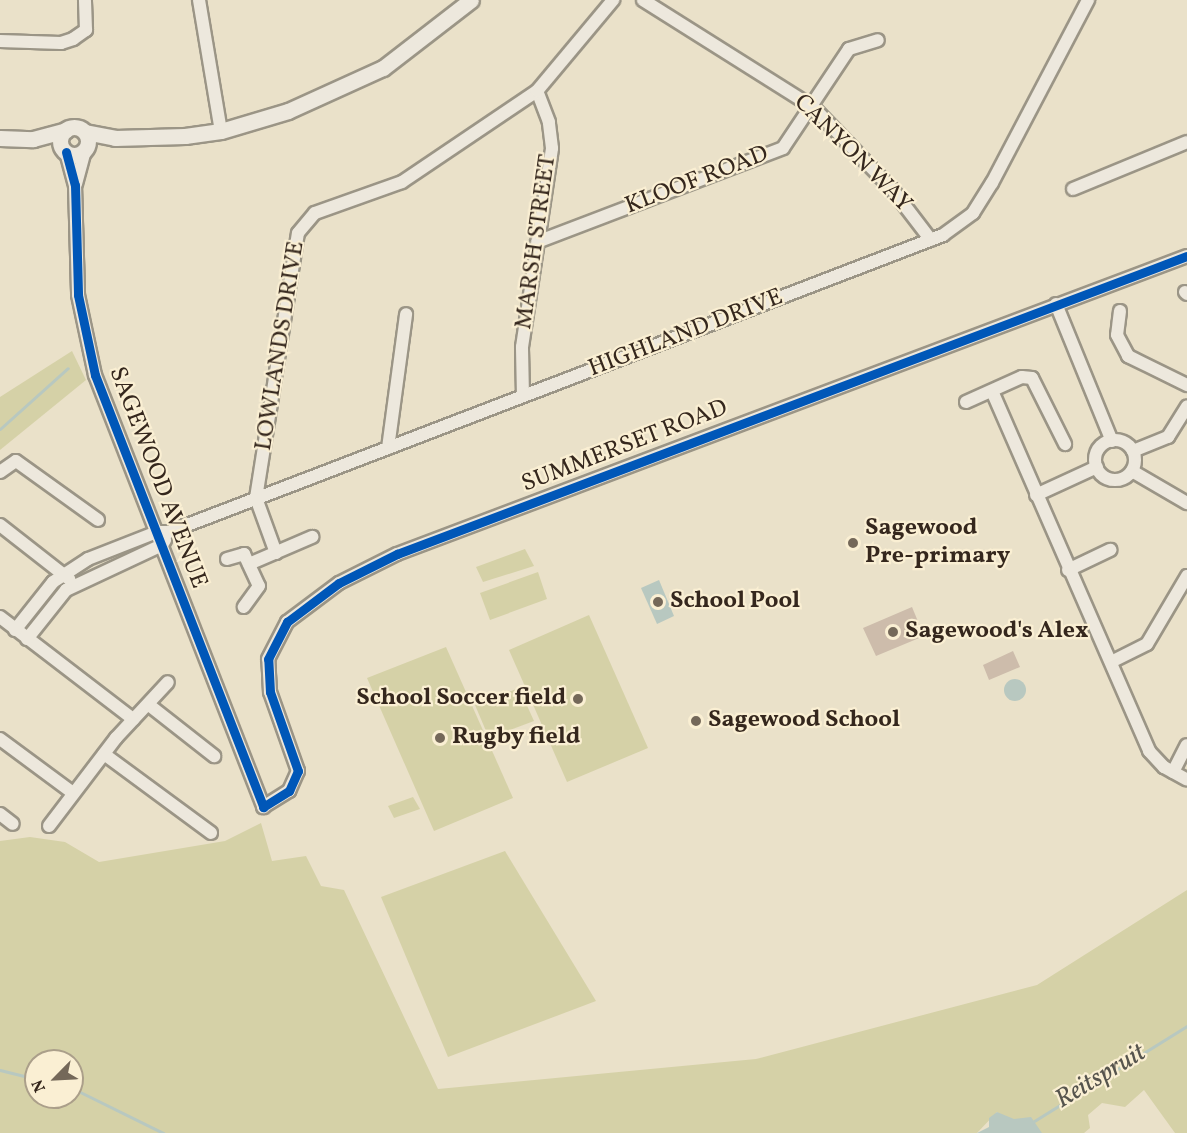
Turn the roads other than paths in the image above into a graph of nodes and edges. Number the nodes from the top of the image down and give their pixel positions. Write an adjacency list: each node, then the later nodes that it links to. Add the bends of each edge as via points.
1 (85, 0): 8 (street, via 86,30 74,39 61,43)
2 (199, 0): 12 (street)
3 (471, 0): 12 (street, via 361,80 288,111)
4 (613, 0): 9 (street, LOWLANDS DRIVE)
5 (642, 0): 10 (street, CANYON WAY)
6 (1088, 0): 22 (street, HIGHLAND DRIVE, via 973,213)
7 (878, 40): 10 (street, KLOOF ROAD, via 849,49)
8 (0, 41)
9 (537, 91): 23 (street, MARSH STREET, via 552,136); 41 (street, LOWLANDS DRIVE, via 402,182 331,205 306,220 298,233)
10 (813, 107): 22 (street, CANYON WAY, via 892,189); 23 (street, KLOOF ROAD, via 783,148)
11 (66, 130): 13 (street, via 78,128); 16 (street); 19 (street, via 61,137)
12 (221, 131): 15 (street)
13 (85, 132): 15 (street); 18 (street)
14 (0, 138): 16 (street)
15 (115, 138): 18 (street)
16 (33, 139): 19 (street)
17 (1187, 142): 21 (street)
18 (86, 149): 19 (street, via 78,155); 20 (street, SAGEWOOD AVENUE)
19 (64, 151): 20 (street, SAGEWOOD AVENUE)
20 (75, 185): 45 (street, SAGEWOOD AVENUE, via 78,295 86,340 102,393)
21 (1073, 189)
22 (931, 240): 30 (street, HIGHLAND DRIVE)
23 (537, 242): 30 (street, MARSH STREET, via 522,347)
24 (1187, 255): 25 (street, SUMMERSET ROAD)
25 (1056, 304): 33 (street); 71 (street, SUMMERSET ROAD, via 397,554 339,583 287,622 268,659 270,692 298,771 289,791)
26 (1120, 311): 28 (street, via 1117,335 1128,356)
27 (406, 314): 35 (street)
28 (1187, 385)
29 (992, 391): 31 (street); 34 (street, via 1022,376 1032,378); 40 (street)
30 (523, 396): 35 (street, HIGHLAND DRIVE)
31 (966, 402)
32 (1187, 406): 36 (street, via 1168,437)
33 (1112, 441): 36 (street, via 1124,442); 37 (street, via 1098,450)
34 (1065, 444)
35 (388, 448): 41 (street, HIGHLAND DRIVE)
36 (1133, 451): 38 (street)
37 (1097, 467): 38 (street, via 1110,480 1123,479); 40 (street)
38 (1132, 471): 42 (street)
39 (0, 472): 43 (street, via 16,461)
40 (1036, 495): 52 (street)
41 (256, 498): 45 (street, HIGHLAND DRIVE); 49 (street)
42 (1187, 503)
43 (98, 520)
44 (0, 525): 53 (street)
45 (163, 532): 47 (street, SAGEWOOD AVENUE); 53 (street, HIGHLAND DRIVE)
46 (312, 537): 49 (street)
47 (162, 545): 55 (street); 71 (street, SAGEWOOD AVENUE)
48 (1110, 550): 52 (street)
49 (276, 553): 51 (street)
50 (226, 559): 51 (street, via 243,553)
51 (249, 564): 56 (street, via 259,590)
52 (1068, 570): 60 (street)
53 (64, 573): 55 (street); 58 (street)
54 (1187, 576): 60 (street, via 1147,644)
55 (74, 585): 59 (street, via 60,595)
56 (244, 607)
57 (0, 617): 58 (street)
58 (15, 630): 59 (street)
59 (27, 639): 63 (street)
60 (1111, 662): 68 (street, via 1149,751)
61 (168, 682): 62 (street)
62 (149, 705): 63 (street); 67 (street)
63 (133, 719): 66 (street)
64 (0, 739): 70 (street)
65 (1187, 745): 68 (street)
66 (104, 754): 70 (street); 75 (street)
67 (214, 756)
68 (1173, 772): 69 (street)
69 (1187, 780)
70 (73, 793): 74 (street)
71 (262, 807)
72 (0, 814): 73 (street)
73 (13, 824)
74 (49, 826)
75 (211, 833)

